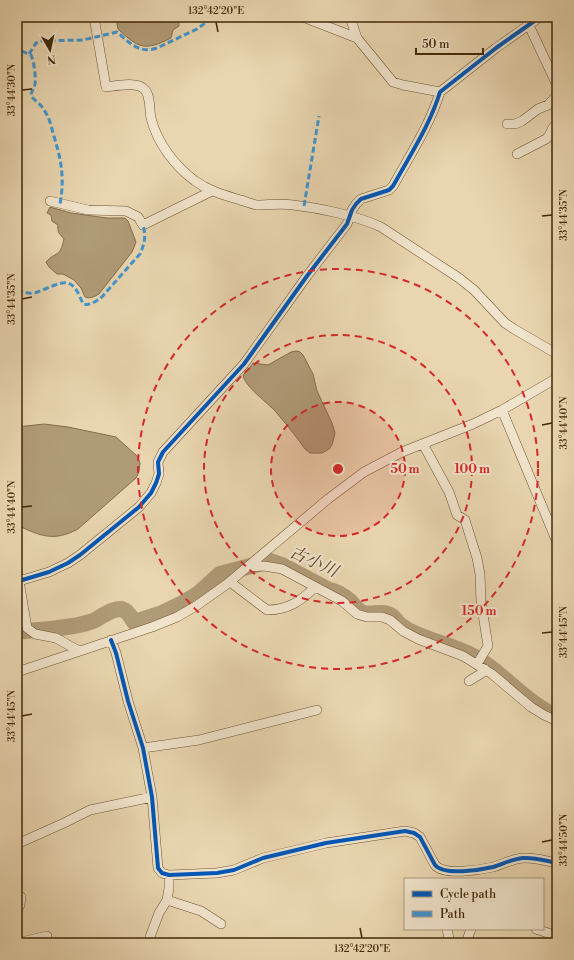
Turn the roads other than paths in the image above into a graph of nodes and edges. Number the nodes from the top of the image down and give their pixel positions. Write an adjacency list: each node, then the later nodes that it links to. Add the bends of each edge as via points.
1 (94, 17): 15 (street, via 106,87 134,85 145,89 153,125 164,148 185,172)
2 (303, 17): 8 (street)
3 (350, 17): 8 (street)
4 (540, 17): 7 (street)
5 (547, 17): 6 (street)
6 (557, 18)
7 (527, 21): 9 (street); 10 (street)
8 (357, 38): 10 (street, via 393,82)
9 (557, 85)
10 (440, 92): 17 (street, via 426,125 393,186 389,190 361,200)
11 (557, 95): 12 (street, via 548,105 522,121)
12 (507, 124)
13 (557, 124): 14 (street, via 552,128 549,137)
14 (517, 154)
15 (212, 191): 16 (street, via 143,225 138,217 126,211 88,210); 17 (street, via 255,204 293,205)
16 (50, 201)
17 (350, 216): 18 (street, via 382,227 426,255 474,290 505,323); 26 (street, via 348,224 244,364 163,452 158,462 159,474 156,483 143,502 80,555)
18 (557, 354)
19 (557, 378): 20 (street)
20 (502, 410): 21 (street); 22 (street)
21 (423, 444): 23 (street, via 379,463 346,484); 30 (street, via 446,486 457,515 464,520 477,558 488,646)
22 (557, 542)
23 (248, 567): 25 (street); 27 (street, via 282,569)
24 (17, 569): 26 (street)
25 (230, 582): 27 (street, via 267,610 296,603); 28 (street, via 210,598 177,617)
26 (19, 586): 29 (street, via 27,628 35,634 56,638)
27 (315, 587): 30 (street, via 357,614 390,620 418,639 463,656)
28 (111, 640): 29 (street); 35 (street)
29 (79, 651): 31 (street)
30 (481, 666): 32 (street, via 482,673); 34 (street, via 531,707)
31 (17, 672)
32 (469, 681)
33 (317, 710): 35 (street, via 199,740)
34 (557, 721)
35 (143, 748): 36 (street)
36 (152, 797): 37 (street, via 90,810); 40 (street, via 158,868 162,873)
37 (17, 844)
38 (557, 863): 39 (street, via 525,858 466,871)
39 (438, 869): 40 (street, via 420,837 405,831 326,843 264,858 234,870); 41 (street)
40 (169, 875): 43 (street)
41 (438, 878)
42 (20, 897): 44 (street)
43 (167, 900): 45 (street, via 201,910); 52 (street, via 159,913)
44 (17, 910)
45 (221, 924)
46 (447, 930): 53 (street)
47 (472, 930): 54 (street)
48 (539, 930): 50 (street)
49 (47, 936): 51 (street)
50 (557, 936)
51 (17, 943)
52 (149, 943)
53 (450, 943)
54 (466, 943)

